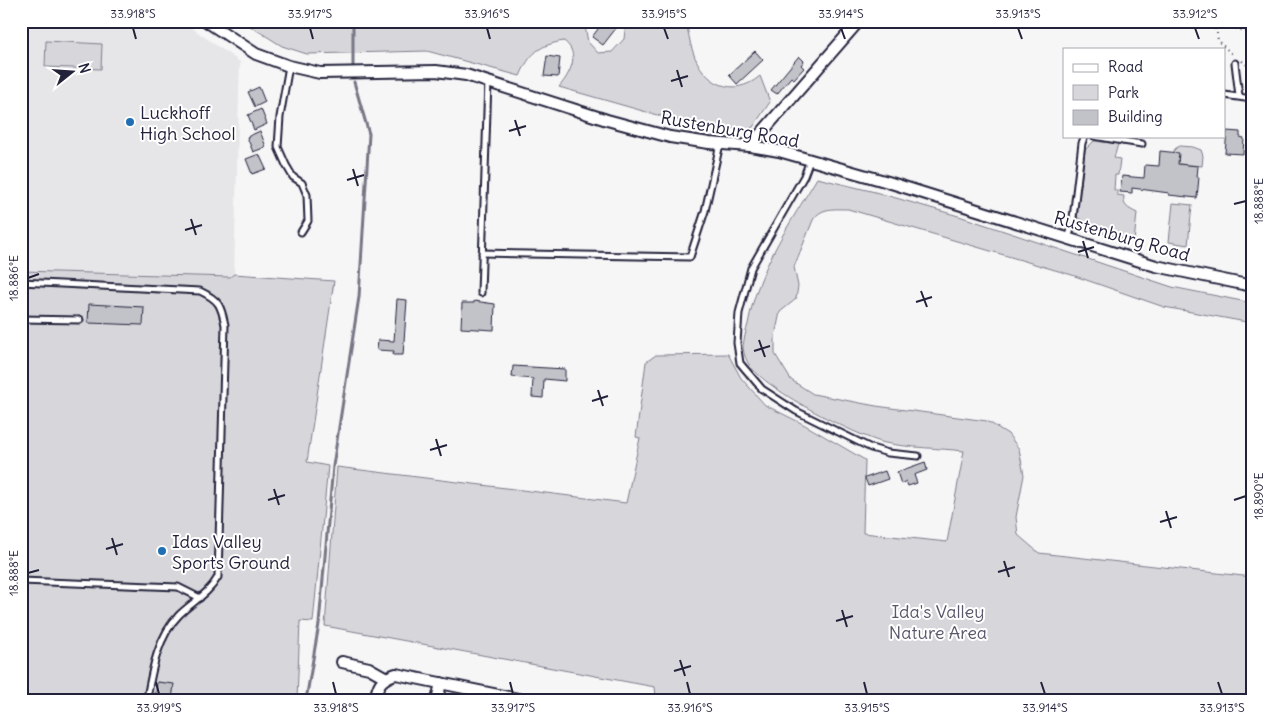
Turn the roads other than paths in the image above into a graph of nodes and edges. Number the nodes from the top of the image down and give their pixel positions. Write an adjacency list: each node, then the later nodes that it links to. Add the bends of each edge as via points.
1 (206, 21): 4 (street, Rustenburg Road, via 256,54)
2 (859, 21): 13 (street)
3 (1236, 64): 7 (lane)
4 (289, 66): 5 (street, Rustenburg Road, via 320,73 436,71); 15 (lane, via 278,146 293,177 302,183 307,195 308,221)
5 (488, 81): 11 (street, Rustenburg Road, via 607,120 670,137); 17 (lane)
6 (1226, 94): 7 (lane)
7 (1239, 96): 8 (lane)
8 (1252, 99)
9 (1085, 138): 16 (lane)
10 (1123, 139): 12 (lane)
11 (720, 144): 13 (street, Rustenburg Road); 17 (lane, via 705,211 690,257)
12 (1142, 144)
13 (750, 146): 14 (street, Rustenburg Road)
14 (810, 160): 16 (street, Rustenburg Road); 23 (lane, via 751,268 739,313 737,343 740,363 762,388 796,411 871,448)
15 (301, 232)
16 (1068, 239): 19 (street, Rustenburg Road, via 1156,266)
17 (482, 253): 20 (lane)
18 (21, 282): 25 (lane, via 200,291 213,296 221,306 225,325 218,577 212,588)
19 (1252, 286)
20 (481, 293)
21 (21, 319): 22 (lane)
22 (80, 320)
23 (918, 456)
24 (21, 582): 25 (lane, via 178,587)
25 (200, 598): 30 (lane, via 178,616 167,632 157,655)
26 (342, 662): 27 (street, via 369,668)
27 (384, 678): 28 (street, via 396,674); 29 (street)
28 (441, 683): 31 (street); 32 (street)
29 (376, 696)
30 (147, 698)
31 (519, 699)
32 (437, 700)

